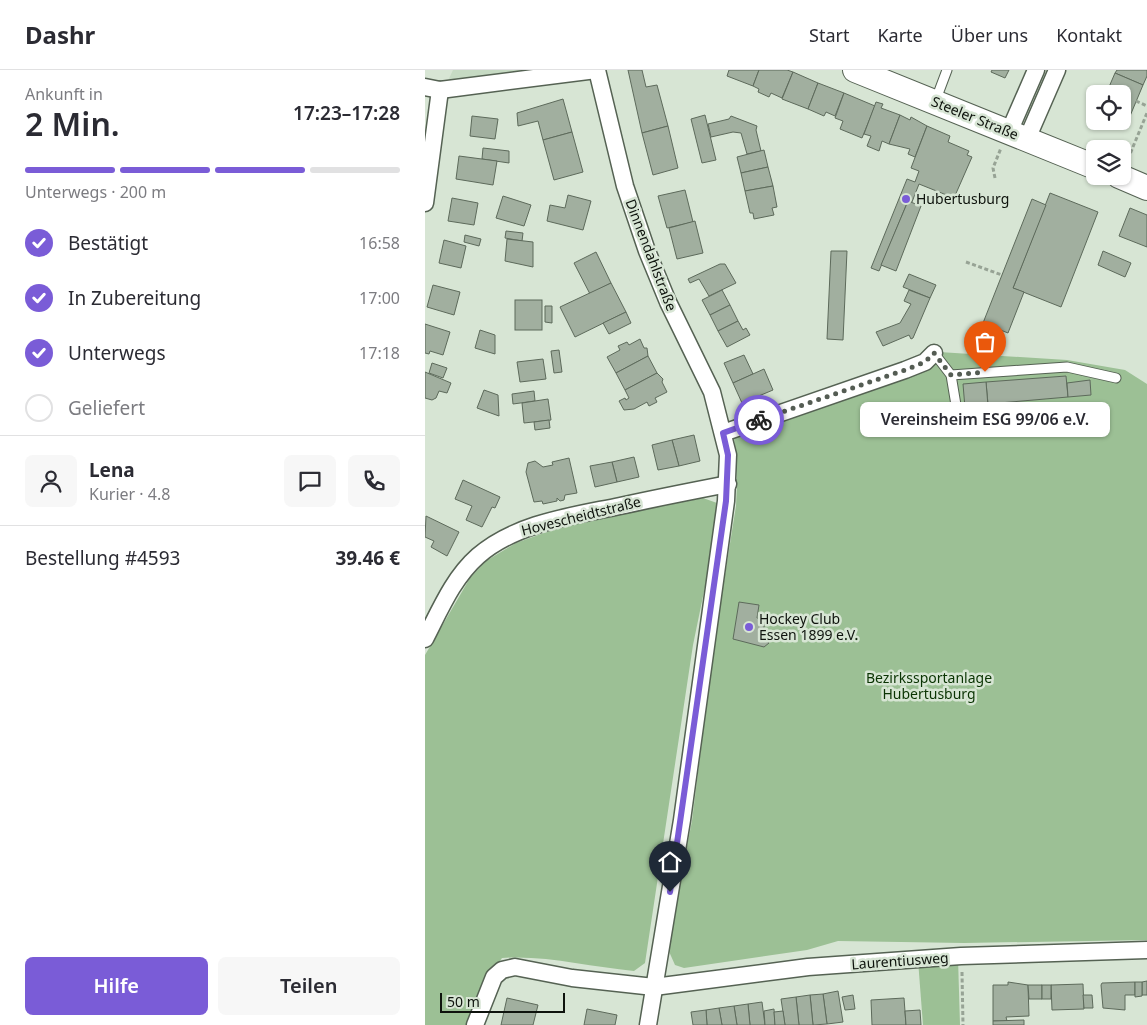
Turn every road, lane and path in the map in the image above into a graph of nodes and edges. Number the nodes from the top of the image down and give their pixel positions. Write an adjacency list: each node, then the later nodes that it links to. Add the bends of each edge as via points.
1 (596, 70): 6 (street); 24 (street, Dinnendahlstraße, via 625,186 647,251 712,392)
2 (855, 70): 8 (main road, Steeler Straße)
3 (947, 70): 8 (lane)
4 (1036, 70): 11 (street)
5 (1057, 70): 11 (street)
6 (432, 88): 17 (street)
7 (1136, 101): 9 (path)
8 (935, 102): 11 (main road, Steeler Straße)
9 (1147, 106)
10 (1147, 113): 12 (path)
11 (1014, 134): 13 (main road, Steeler Straße); 15 (path, via 993,168)
12 (1131, 149)
13 (1086, 163)
14 (1131, 176): 16 (main road)
15 (995, 178)
16 (1147, 188)
17 (425, 203)
18 (966, 262): 19 (path)
19 (1002, 275)
20 (934, 353): 21 (lane); 24 (street, via 925,362 905,370)
21 (951, 375): 22 (lane, via 1067,367); 23 (lane)
22 (1116, 378)
23 (960, 429)
24 (723, 433): 25 (street, Dinnendahlstraße, via 728,455)
25 (728, 484): 26 (street, Hovescheidtstraße, via 568,517 512,534 479,555 464,570); 29 (street, Dinnendahlstraße, via 682,820)
26 (425, 639)
27 (1147, 950): 28 (street, Laurentiusweg)
28 (961, 956): 29 (street, Laurentiusweg, via 808,967); 32 (path)
29 (654, 987): 30 (street, Laurentiusweg, via 571,978 515,967 502,970 494,978); 31 (street, Dinnendahlstraße)
30 (475, 1025)
31 (648, 1025)
32 (963, 1025)

